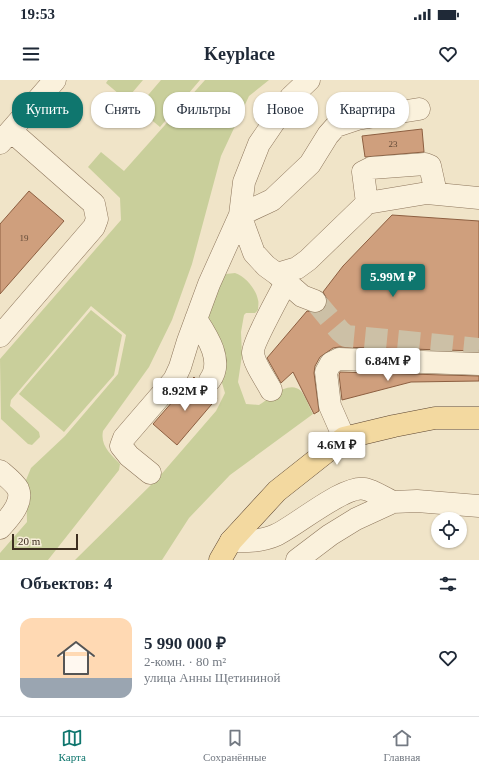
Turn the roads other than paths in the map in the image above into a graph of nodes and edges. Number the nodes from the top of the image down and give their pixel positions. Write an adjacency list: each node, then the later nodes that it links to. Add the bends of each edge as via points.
1 (55, 80): 4 (lane)
2 (309, 80): 8 (lane, via 291,97 259,144 244,182)
3 (418, 109): 8 (lane, via 357,119 336,126 310,164 272,200)
4 (6, 137): 12 (lane, via 94,204 97,219 94,227)
5 (436, 193): 6 (lane); 7 (lane); 7 (lane, via 430,166 425,164 371,168 363,172)
6 (479, 198)
7 (367, 203): 9 (lane, via 308,260)
8 (240, 215): 9 (lane, via 254,253); 11 (lane)
9 (281, 278): 10 (lane, via 302,296); 15 (lane, via 253,351)
10 (315, 301)
11 (196, 319): 14 (lane, via 207,335 214,355 216,369); 19 (lane, via 174,380 124,438 121,446)
12 (0, 336)
13 (479, 364): 17 (lane, via 339,359 331,362 326,372 330,406)
14 (210, 380)
15 (271, 390)
16 (479, 418): 17 (main road, via 435,418)
17 (344, 438): 23 (main road, via 277,491)
18 (0, 471): 22 (lane, via 18,488 20,496 13,513)
19 (150, 473)
20 (393, 502): 21 (lane, via 416,501); 23 (lane, via 365,488 356,488 340,495 276,535 251,541); 25 (lane, via 356,519)
21 (479, 506)
22 (0, 528)
23 (231, 541): 24 (main road)
24 (220, 560)
25 (297, 560)

